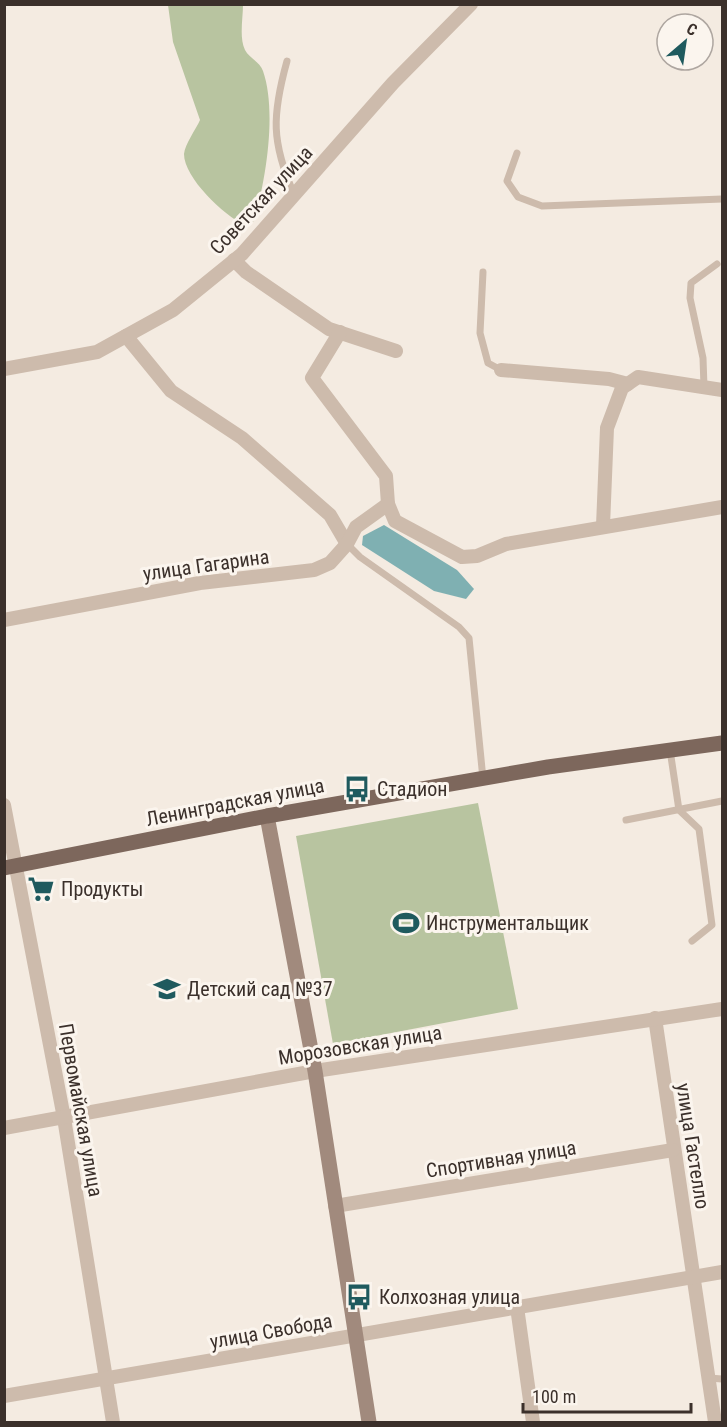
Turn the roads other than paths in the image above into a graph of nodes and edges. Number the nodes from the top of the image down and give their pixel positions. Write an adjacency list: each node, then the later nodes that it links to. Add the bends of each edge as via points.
1 (471, 4): 4 (street, Советская улица, via 393,83)
2 (287, 61): 4 (lane, via 276,102 276,138 282,167)
3 (517, 153): 5 (lane, via 507,181 518,197 542,207)
4 (295, 197): 6 (street, Советская улица)
5 (723, 199)
6 (234, 260): 9 (street, via 255,279); 10 (street, Советская улица, via 173,310)
7 (717, 264): 15 (lane, via 691,283)
8 (483, 272): 13 (lane, via 480,333 488,363)
9 (340, 333): 11 (street); 17 (street, via 312,378 386,476)
10 (126, 336): 12 (street, Советская улица, via 97,352); 20 (street, via 171,391 242,438 330,515)
11 (396, 351)
12 (4, 369)
13 (501, 370): 14 (street)
14 (628, 384): 15 (street, via 638,377); 19 (street, via 622,388 607,428)
15 (704, 387): 16 (street)
16 (723, 390)
17 (388, 504): 19 (street, via 395,521 462,557 477,556 506,544); 20 (street, улица Гагарина, via 356,527)
18 (723, 507): 19 (street)
19 (603, 526)
20 (347, 544): 21 (street, улица Гагарина, via 330,563 314,570 200,583); 24 (lane, via 469,638)
21 (4, 620)
22 (723, 743): 23 (main road, Ленинградская улица)
23 (670, 750): 24 (main road, Ленинградская улица); 27 (lane)
24 (483, 779): 28 (main road, Ленинградская улица)
25 (723, 801): 27 (lane)
26 (4, 806): 30 (street, Первомайская улица)
27 (679, 810): 29 (lane); 31 (lane, via 699,829 712,925)
28 (267, 816): 30 (main road, Ленинградская улица); 34 (main road)
29 (626, 820)
30 (10, 867): 35 (street, Первомайская улица)
31 (692, 941)
32 (723, 1009): 33 (street, Морозовская улица)
33 (655, 1018): 34 (street, Морозовская улица); 37 (street, улица Гастелло)
34 (315, 1071): 35 (street, Морозовская улица); 38 (main road)
35 (64, 1118): 36 (street, Морозовская улица); 44 (street, Первомайская улица)
36 (4, 1128)
37 (673, 1150): 38 (street, Спортивная улица); 40 (street, улица Гастелло)
38 (335, 1206): 42 (main road)
39 (723, 1272): 40 (street, улица Свобода)
40 (694, 1278): 41 (street, улица Свобода); 43 (street, улица Гастелло)
41 (517, 1307): 42 (street, улица Свобода); 48 (street)
42 (357, 1335): 44 (street, улица Свобода); 47 (main road)
43 (716, 1378): 49 (street, улица Гастелло)
44 (108, 1380): 45 (street, улица Свобода); 46 (street, Первомайская улица)
45 (4, 1395)
46 (113, 1422)
47 (369, 1422)
48 (533, 1422)
49 (715, 1422)

